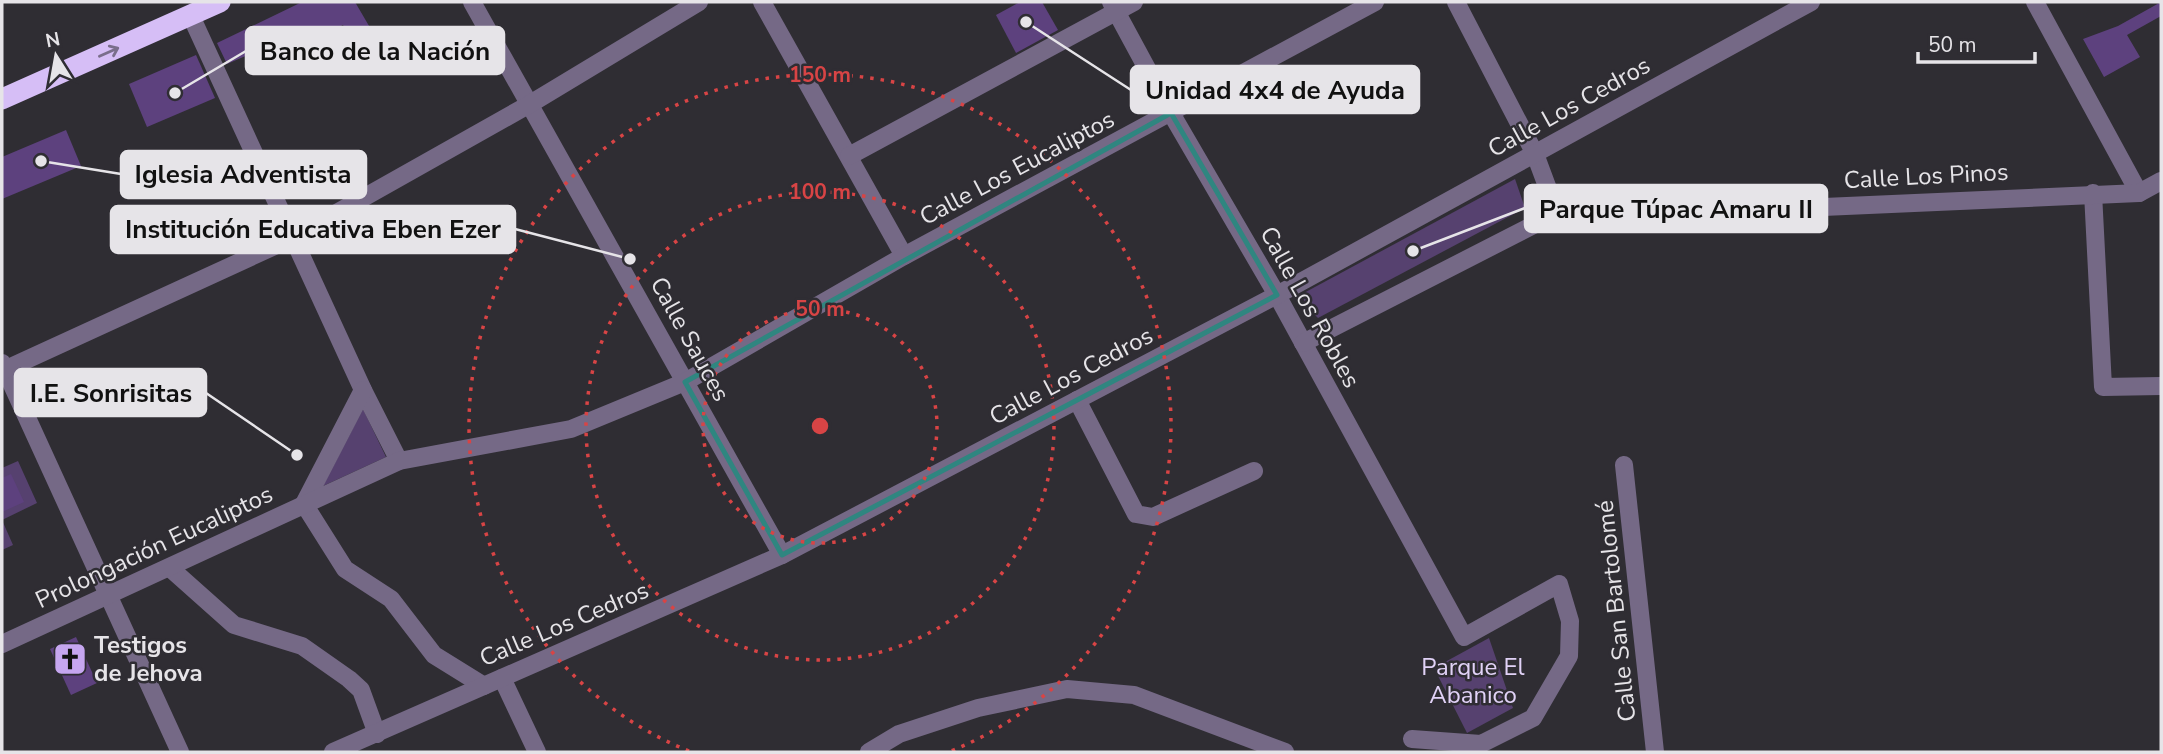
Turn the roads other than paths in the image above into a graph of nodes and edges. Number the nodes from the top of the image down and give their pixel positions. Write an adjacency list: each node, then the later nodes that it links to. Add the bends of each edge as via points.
1 (220, 2): 11 (highway)
2 (472, 2): 13 (street, Calle Sauces)
3 (699, 2): 13 (street)
4 (762, 2): 16 (street)
5 (1134, 2): 10 (street)
6 (1375, 2): 14 (street, Calle Los Eucaliptos)
7 (1456, 2): 15 (street)
8 (1811, 2): 15 (street, Calle Los Cedros)
9 (2035, 2): 19 (street)
10 (1113, 7): 14 (street, Calle Los Robles); 16 (street)
11 (191, 16): 12 (highway, one-way to 11); 21 (street)
12 (2, 99)
13 (530, 104): 21 (street); 26 (street, Calle Sauces)
14 (1171, 113): 22 (street, Calle Los Eucaliptos); 23 (street, Calle Los Robles)
15 (1535, 155): 20 (street); 23 (street, Calle Los Cedros)
16 (849, 156): 22 (street)
17 (2161, 181): 19 (street, Calle Los Pinos)
18 (2093, 193): 19 (street, Calle Los Pinos); 20 (street, Calle Los Pinos, via 1574,218); 27 (street, via 2103,387)
19 (2139, 193)
20 (1557, 213): 24 (street)
21 (292, 238): 25 (street); 28 (street)
22 (904, 256): 26 (street, Calle Los Eucaliptos)
23 (1277, 295): 24 (street, Calle Los Robles); 29 (street, Calle Los Cedros)
24 (1304, 343): 41 (street, Calle Los Robles, via 1464,637 1559,584 1570,621 1570,656 1533,718 1481,744)
25 (3, 368): 36 (street)
26 (685, 382): 30 (street, Prolongación Eucaliptos, via 571,429); 34 (street, Calle Sauces)
27 (2161, 386)
28 (363, 390): 30 (street); 33 (street)
29 (1077, 400): 32 (street, via 1136,514 1153,517); 34 (street, Calle Los Cedros)
30 (399, 461): 33 (street, Prolongación Eucaliptos)
31 (1625, 465): 47 (street, Calle San Bartolomé)
32 (1254, 471)
33 (304, 503): 35 (street, Prolongación Eucaliptos); 39 (street, via 345,569 391,599 433,655)
34 (782, 555): 38 (street, Calle Los Cedros)
35 (170, 568): 36 (street, Prolongación Eucaliptos); 40 (street, via 234,625 292,641 349,679 361,690)
36 (109, 596): 37 (street, Prolongación Eucaliptos); 42 (street)
37 (2, 644)
38 (502, 678): 39 (street, Calle Los Cedros); 44 (street)
39 (484, 686): 40 (street, Calle Los Cedros)
40 (377, 733): 43 (street, Calle Los Cedros)
41 (1412, 739)
42 (180, 752)
43 (333, 752)
44 (537, 752)
45 (869, 752): 46 (street, via 899,734 978,708 1067,689 1134,695)
46 (1285, 752)
47 (1656, 752)

